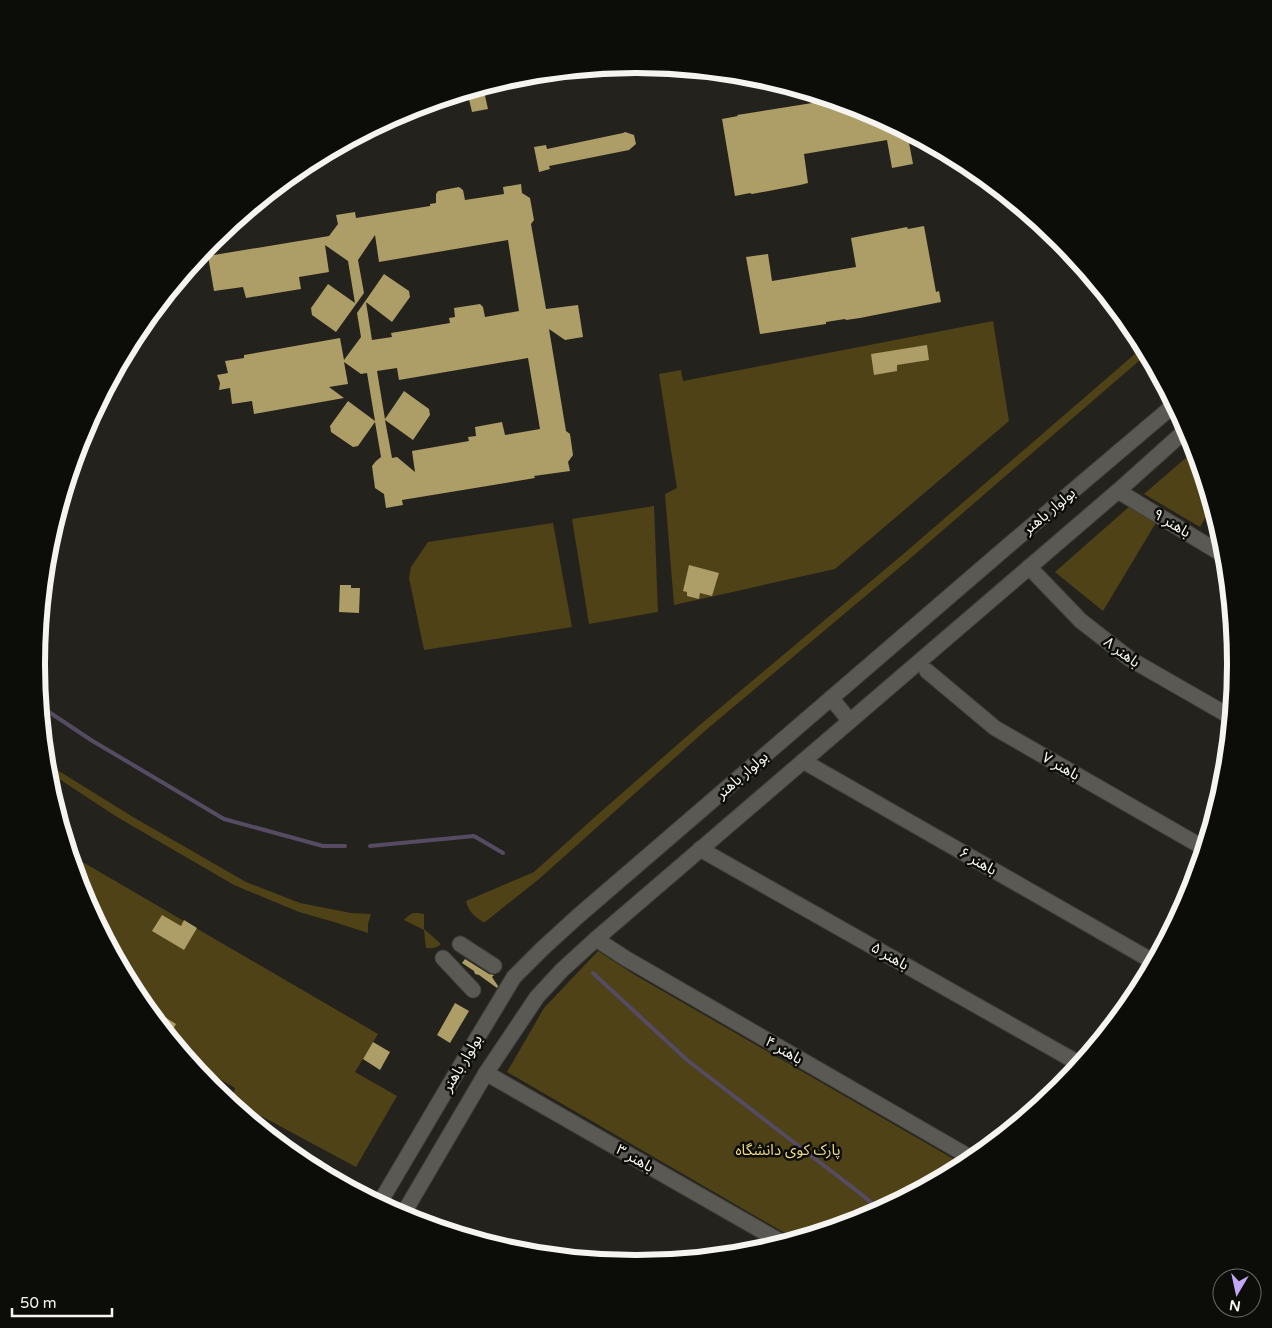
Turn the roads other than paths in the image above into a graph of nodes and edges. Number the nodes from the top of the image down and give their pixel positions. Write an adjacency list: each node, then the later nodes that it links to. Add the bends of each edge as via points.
1 (1169, 409): 7 (street, بولوار باهنر)
2 (1181, 435): 3 (street, بولوار باهنر)
3 (1118, 491): 4 (street, باهنر ۹); 5 (street, بولوار باهنر)
4 (1216, 551)
5 (1029, 567): 8 (street, باهنر ۸, via 1081,621 1130,659); 9 (street, بولوار باهنر)
6 (927, 671): 11 (street, باهنر ۷, via 995,728)
7 (831, 698): 9 (street); 22 (street, بولوار باهنر, via 577,916 514,977)
8 (1225, 714)
9 (850, 721): 10 (street, بولوار باهنر)
10 (803, 761): 12 (street, بولوار باهنر); 16 (street, باهنر ۶)
11 (1199, 845)
12 (700, 849): 13 (street, بولوار باهنر); 19 (street, باهنر ۵)
13 (596, 939): 20 (street, بولوار باهنر, via 537,996); 21 (street, باهنر ۴)
14 (460, 944): 17 (street)
15 (443, 958): 18 (street)
16 (1149, 959)
17 (494, 966)
18 (473, 990)
19 (1074, 1061)
20 (486, 1074): 23 (street, بولوار باهنر); 24 (street, باهنر ۳)
21 (965, 1154)
22 (383, 1198)
23 (406, 1208)
24 (776, 1238)

